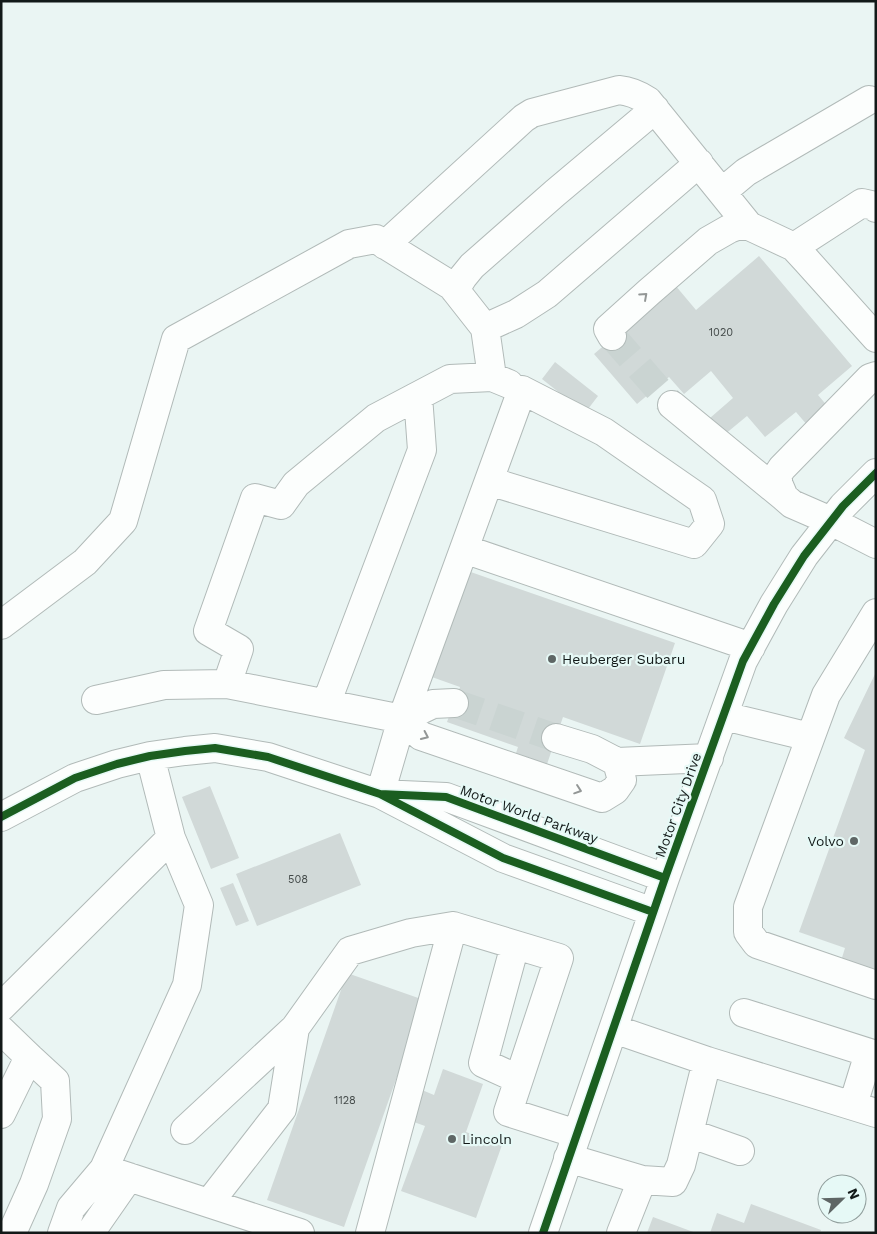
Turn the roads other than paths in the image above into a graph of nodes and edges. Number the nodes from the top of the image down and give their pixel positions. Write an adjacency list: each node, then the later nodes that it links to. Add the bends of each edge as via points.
1 (869, 100): 4 (street, via 746,172)
2 (655, 109): 3 (street); 7 (street, via 640,96 619,90 532,113); 9 (street, via 472,266)
3 (699, 163): 4 (street); 10 (street, via 547,294)
4 (722, 192): 6 (street)
5 (876, 208): 8 (street, via 862,203)
6 (749, 226): 8 (street); 11 (street, one-way to 6, via 649,292 708,241 728,229)
7 (385, 245): 9 (street); 25 (street, via 376,239 349,244 176,339 123,521 84,562)
8 (794, 247): 12 (street)
9 (454, 290): 10 (street)
10 (486, 328): 14 (street)
11 (610, 333)
12 (876, 338)
13 (876, 376): 20 (street, via 870,378 782,468 778,483)
14 (492, 377): 15 (street); 16 (street, via 450,380)
15 (522, 390): 19 (street); 19 (street, via 604,432 702,500 710,524 694,544)
16 (418, 396): 27 (street, via 376,418 296,484 282,505 255,498 208,631 239,649); 30 (street, via 422,450)
17 (672, 405): 20 (street)
18 (876, 472): 21 (street, Motor City Drive)
19 (489, 481): 23 (street)
20 (784, 497): 21 (street)
21 (831, 522): 22 (street); 26 (street, Motor City Drive, via 804,556)
22 (876, 544)
23 (464, 549): 26 (street); 32 (street)
24 (876, 613): 33 (street, via 826,695)
25 (1, 625)
26 (751, 647): 31 (street, Motor City Drive)
27 (227, 684): 28 (street, via 164,685); 30 (street)
28 (96, 700)
29 (454, 703): 32 (street, via 433,704)
30 (326, 704): 32 (street)
31 (724, 716): 33 (street); 36 (street, Motor City Drive)
32 (402, 719): 37 (street, one-way to 37, via 422,736 602,798 615,790 622,780); 38 (street)
33 (810, 737): 45 (street, via 748,908 748,932 757,944)
34 (556, 738): 37 (street, via 592,749)
35 (150, 756): 38 (street, Motor World Parkway, via 215,748 259,755); 39 (street, Motor World Parkway, via 75,778); 40 (street)
36 (709, 758): 37 (street); 41 (street, Motor City Drive)
37 (617, 762)
38 (380, 794): 41 (street, Motor World Parkway, via 446,797); 42 (street, Motor World Parkway, via 503,858)
39 (1, 817)
40 (171, 838): 46 (street); 61 (street, via 200,905 187,985)
41 (665, 878): 42 (street, Motor City Drive)
42 (653, 912): 49 (street, Motor City Drive)
43 (452, 926): 44 (street); 48 (street, via 411,933 350,952); 68 (street)
44 (515, 945): 54 (street, via 483,1064); 54 (street, via 560,958)
45 (876, 985)
46 (1, 1007)
47 (744, 1013): 51 (street)
48 (295, 1028): 57 (street); 63 (street, via 282,1109)
49 (614, 1029): 53 (street); 59 (street, Motor City Drive)
50 (1, 1030): 52 (street)
51 (872, 1054): 55 (street)
52 (29, 1057): 56 (street); 64 (street, via 55,1081 57,1119)
53 (707, 1061): 55 (street); 58 (street)
54 (518, 1079): 59 (street, via 508,1112)
55 (864, 1109)
56 (1, 1114)
57 (185, 1130)
58 (689, 1133): 60 (street); 62 (street, via 673,1182)
59 (572, 1146): 62 (street); 69 (street, Motor City Drive)
60 (740, 1151)
61 (117, 1173): 63 (street); 65 (street, via 71,1208); 66 (street)
62 (642, 1180): 70 (street)
63 (209, 1203): 67 (street)
64 (12, 1233)
65 (62, 1233)
66 (90, 1233)
67 (300, 1233)
68 (370, 1233)
69 (543, 1233)
70 (621, 1233)

